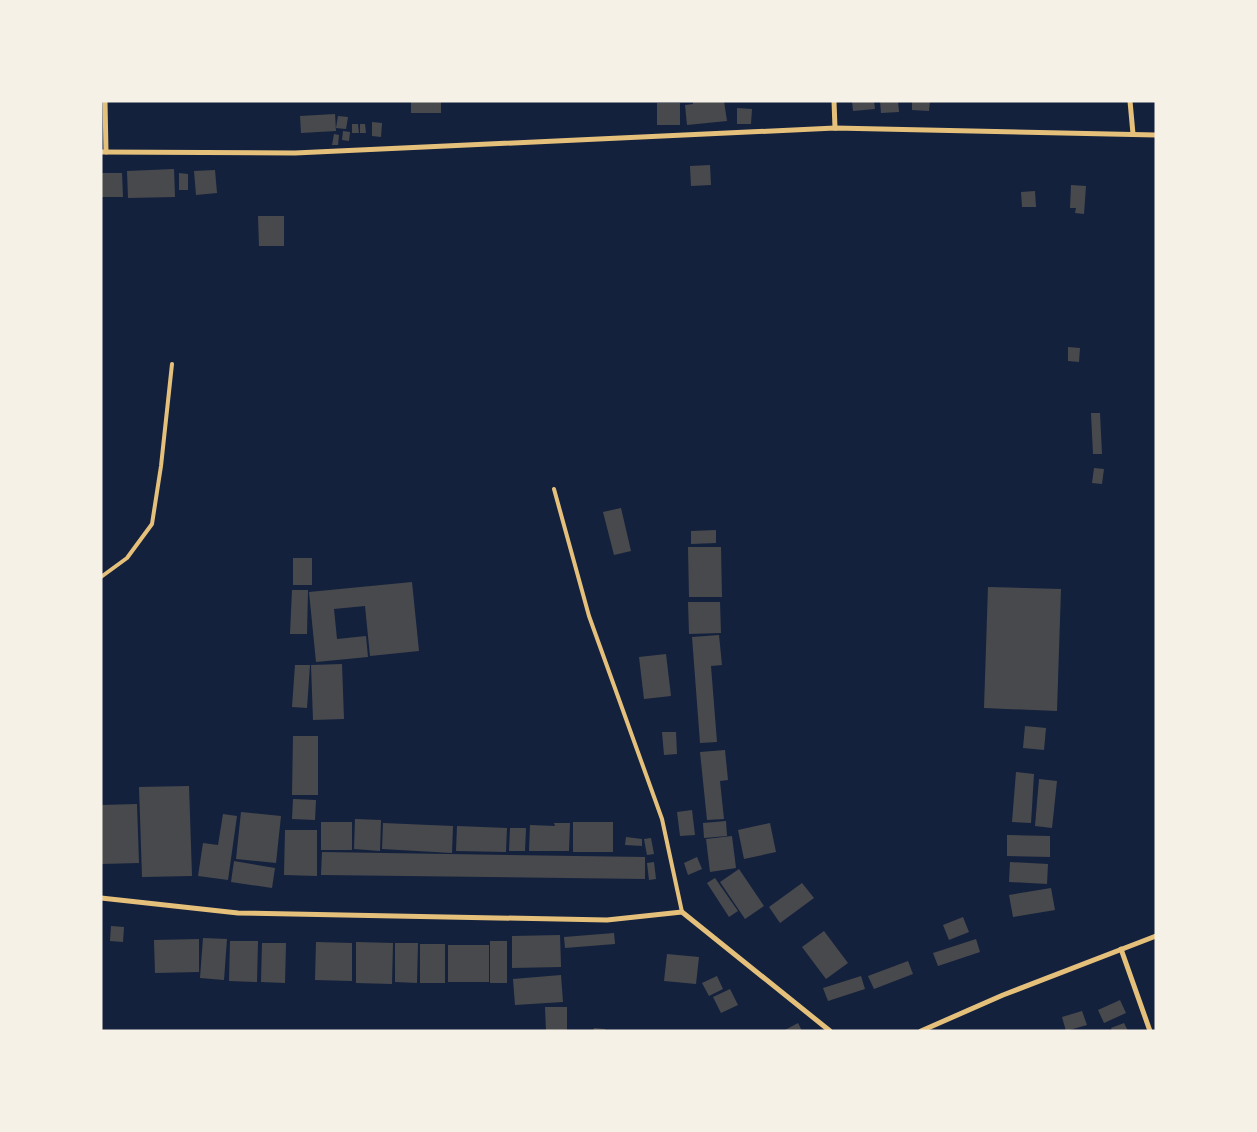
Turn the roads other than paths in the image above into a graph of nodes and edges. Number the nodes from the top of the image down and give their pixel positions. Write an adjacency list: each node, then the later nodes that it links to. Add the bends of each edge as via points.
1 (105, 101): 7 (street)
2 (834, 101): 4 (street)
3 (1130, 101): 5 (street)
4 (835, 128): 5 (street); 7 (street, via 295,153)
5 (1133, 134): 6 (street)
6 (1156, 135)
7 (104, 152)
8 (172, 364): 10 (lane, via 152,524 127,558)
9 (554, 490): 12 (lane, via 589,616 662,819)
10 (101, 577)
11 (101, 898): 12 (street, via 238,913 607,920)
12 (682, 912): 15 (street)
13 (1156, 936): 14 (street)
14 (1121, 949): 16 (street); 17 (street)
15 (830, 1031)
16 (921, 1031)
17 (1150, 1031)

